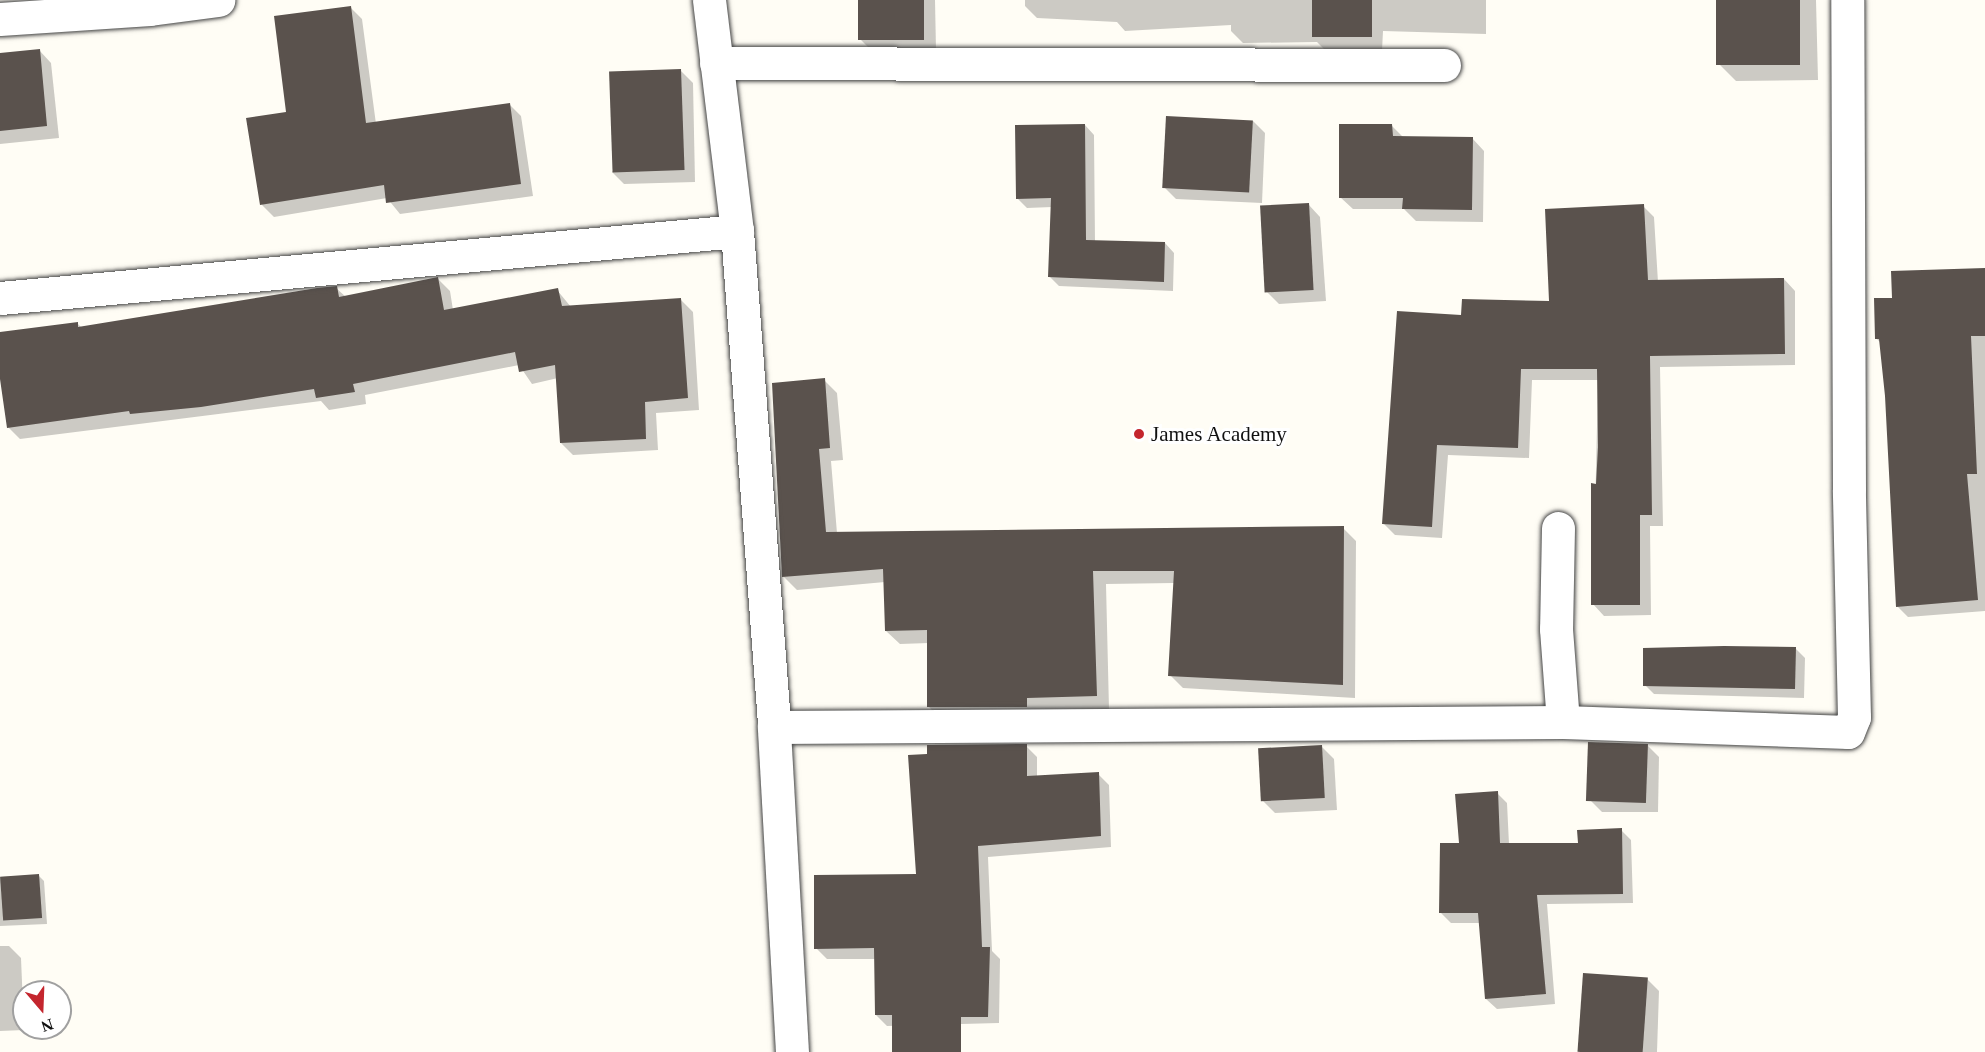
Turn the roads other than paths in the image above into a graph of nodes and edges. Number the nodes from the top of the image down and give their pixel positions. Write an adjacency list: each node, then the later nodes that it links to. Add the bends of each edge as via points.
1 (218, 0): 4 (street, via 150,9)
2 (709, 0): 5 (street)
3 (1847, 0): 10 (street, via 1854,717 1848,732)
4 (0, 19)
5 (716, 63): 6 (street); 7 (street)
6 (1444, 65)
7 (737, 231): 8 (street); 11 (street)
8 (0, 298)
9 (1558, 528): 10 (street, via 1556,629)
10 (1563, 722): 11 (street)
11 (774, 727): 12 (street)
12 (792, 1052)

